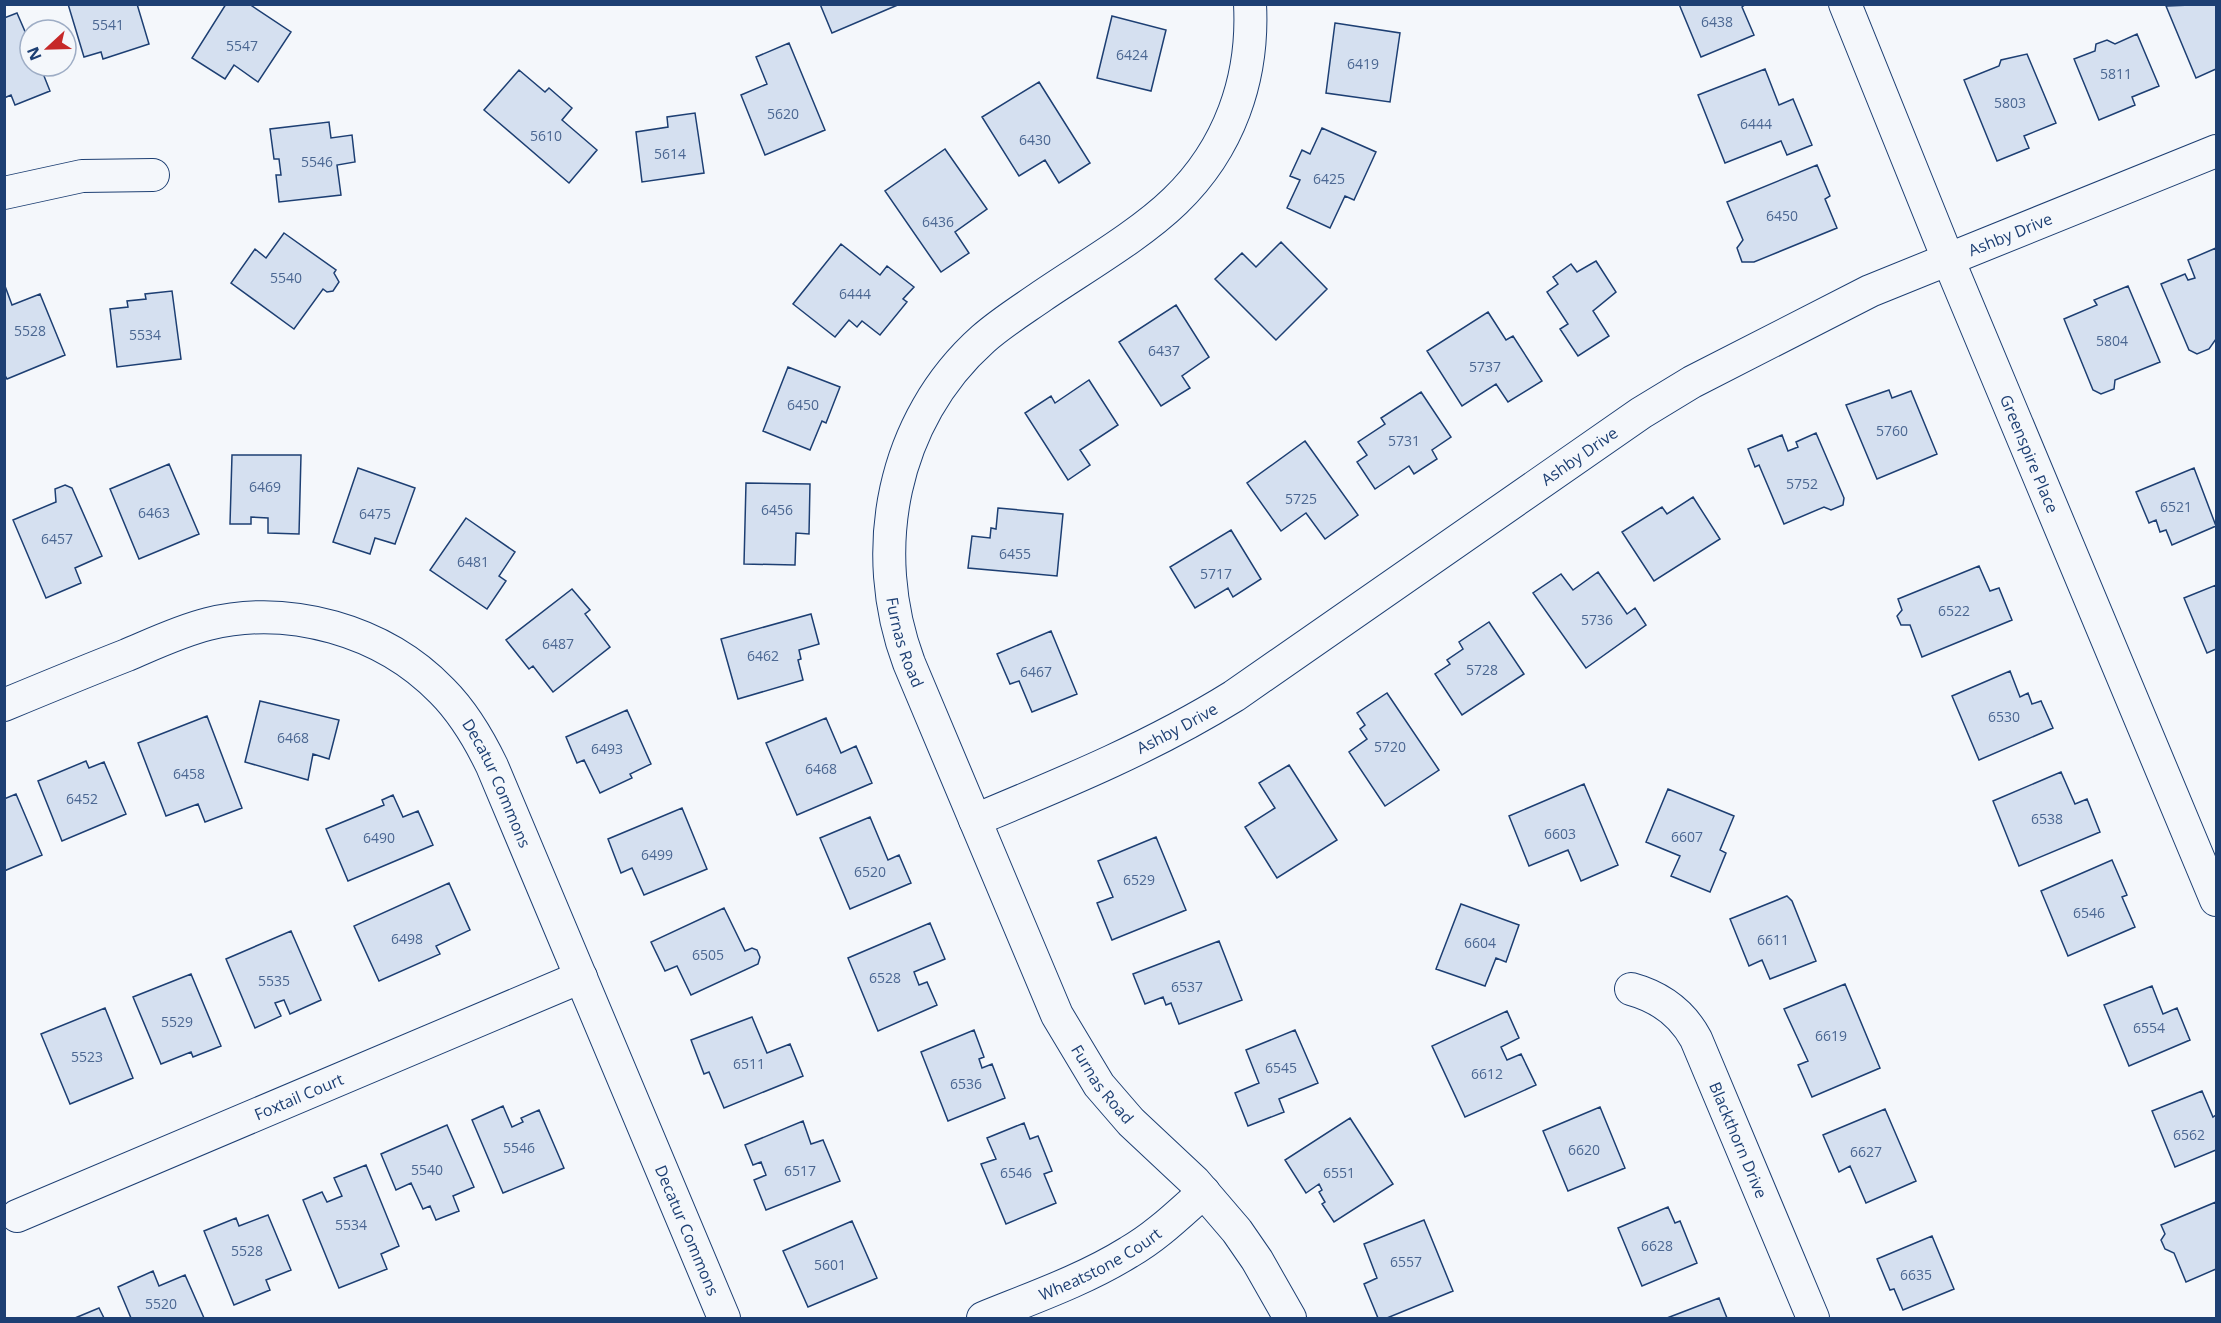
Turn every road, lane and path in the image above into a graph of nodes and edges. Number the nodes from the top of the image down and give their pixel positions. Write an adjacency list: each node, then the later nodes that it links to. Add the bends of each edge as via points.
1 (1250, 4): 8 (street, Furnas Road, via 1247,74 1231,122 1201,172 1161,212 982,339 932,401 904,460 889,524 889,580 899,636)
2 (1845, 4): 6 (street, Greenspire Place)
3 (2217, 151): 6 (street, Ashby Drive)
4 (153, 175): 5 (street, via 82,176)
5 (4, 193)
6 (1948, 259): 8 (street, Ashby Drive, via 1870,291 1692,382 1641,413 1191,723 1110,764); 9 (street, Greenspire Place)
7 (4, 705): 10 (street, Decatur Commons, via 207,624 240,619 291,619 357,635 417,668 442,690 471,727 492,766)
8 (975, 820): 12 (street, Furnas Road, via 1057,1015 1099,1085 1131,1122)
9 (2217, 900)
10 (581, 977): 13 (street, Foxtail Court); 14 (street, Decatur Commons)
11 (1631, 989): 17 (street, Blackthorn Drive, via 1650,994 1687,1023)
12 (1204, 1192): 15 (street, Wheatstone Court, via 1131,1252); 16 (street, Furnas Road, via 1257,1260)
13 (17, 1216)
14 (724, 1318)
15 (983, 1318)
16 (1290, 1318)
17 (1813, 1318)

